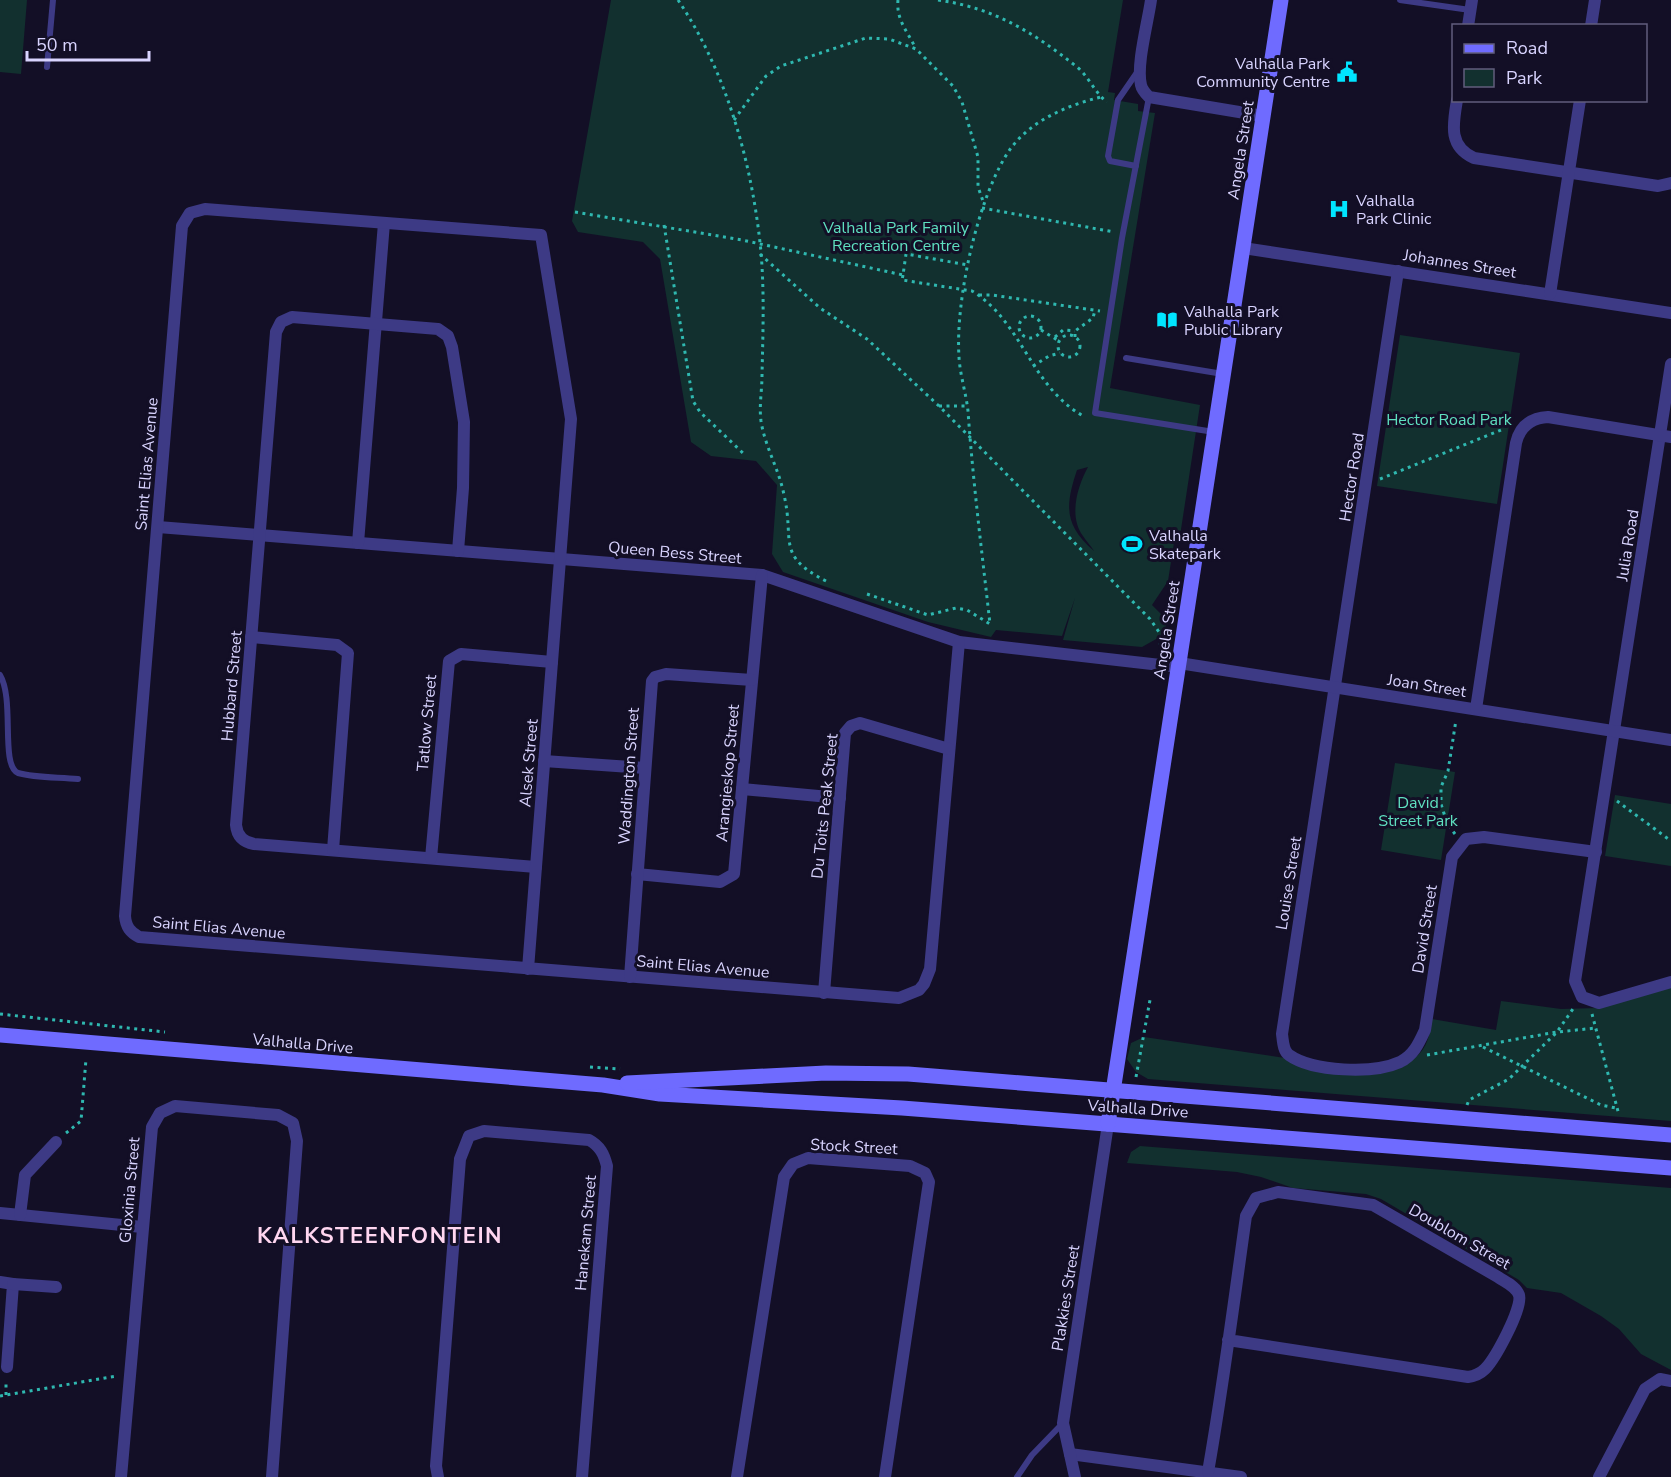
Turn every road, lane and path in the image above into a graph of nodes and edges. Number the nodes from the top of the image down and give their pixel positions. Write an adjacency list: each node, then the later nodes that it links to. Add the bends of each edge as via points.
1 (53, 0): 14 (lane)
2 (678, 0): 21 (path, via 703,40)
3 (898, 0): 12 (path, via 901,23)
4 (938, 0): 16 (path, via 962,3 1004,17 1078,67)
5 (1151, 0): 13 (street)
6 (1281, 0): 20 (main road, Angela Street)
7 (1400, 0): 9 (lane)
8 (1595, 0): 11 (street)
9 (1472, 5): 10 (street)
10 (1468, 24)
11 (1592, 24)
12 (916, 49): 21 (path, via 890,39 866,38 782,66 766,76); 25 (path, via 953,86 962,102 978,157 978,187)
13 (1141, 65): 15 (street, via 1141,85); 19 (lane)
14 (47, 67)
15 (1149, 97): 20 (street); 22 (lane)
16 (1101, 98): 19 (path); 25 (path, via 1057,112 1028,131 1011,148)
17 (1457, 102): 23 (street, via 1453,135 1465,154)
18 (1580, 102): 23 (street)
19 (1117, 104): 22 (lane, via 1109,159)
20 (1263, 116): 33 (main road, Angela Street)
21 (734, 120): 32 (path)
22 (1136, 166): 31 (lane)
23 (1569, 173): 24 (street, via 1658,186); 38 (street)
24 (1671, 183)
25 (983, 202): 26 (path)
26 (982, 208): 31 (path, via 1114,232); 35 (path)
27 (574, 212): 29 (path)
28 (384, 223): 30 (street, Saint Elias Avenue); 43 (street); 65 (street, Saint Elias Avenue, via 205,209 186,216 182,226)
29 (664, 225): 32 (path); 63 (path, via 693,401)
30 (541, 235): 69 (street, Alsek Street, via 571,419)
31 (1122, 238): 41 (lane)
32 (760, 244): 34 (path); 37 (path)
33 (1244, 248): 36 (street, Johannes Street); 55 (main road, Angela Street)
34 (760, 254): 56 (path, via 820,308 867,339); 71 (path, via 761,419 784,493 790,551 797,563)
35 (968, 265): 37 (path, via 906,255); 57 (path, via 959,336)
36 (1398, 271): 38 (street, Johannes Street); 64 (street, Hector Road)
37 (903, 275): 39 (path, via 902,280)
38 (1550, 294): 42 (street, Johannes Street)
39 (978, 295): 40 (path); 45 (path)
40 (1095, 310): 41 (path); 47 (path, via 1093,318)
41 (1111, 312): 58 (lane)
42 (1671, 313)
43 (376, 324): 66 (street, Hubbard Street, via 292,317 277,327); 67 (street); 68 (street, via 438,329 451,341 464,422)
44 (1019, 328): 45 (path); 46 (path, via 1022,334 1033,338); 46 (path, via 1025,317 1031,316 1041,323)
45 (1011, 329): 54 (path)
46 (1041, 330): 48 (path)
47 (1075, 331): 48 (path, via 1063,330); 49 (path)
48 (1055, 337): 50 (path)
49 (1075, 337): 50 (path, via 1069,335); 51 (path, via 1080,349 1076,354 1071,357)
50 (1059, 341): 51 (path)
51 (1060, 353): 54 (path)
52 (1126, 358): 55 (lane)
53 (1671, 364): 62 (street, Julia Road)
54 (1033, 366): 58 (path, via 1045,385 1063,401 1085,417)
55 (1224, 374): 59 (main road, Angela Street)
56 (939, 406): 57 (path); 60 (path)
57 (967, 406): 60 (path)
58 (1095, 413): 59 (lane)
59 (1215, 432): 77 (main road, Angela Street)
60 (968, 434): 72 (path, via 990,624 967,610 956,608 928,615); 75 (path, via 1150,619 1159,632)
61 (1518, 435): 62 (street, via 1528,422 1548,417); 64 (path, via 1501,430 1383,479); 82 (street)
62 (1666, 436): 83 (street, Julia Road)
63 (744, 454)
64 (1368, 477): 80 (street, Hector Road)
65 (158, 527): 66 (street, Queen Bess Street); 99 (street, Saint Elias Avenue, via 125,916 129,929 139,937)
66 (260, 535): 67 (street, Queen Bess Street); 73 (street, Hubbard Street)
67 (358, 543): 68 (street, Queen Bess Street)
68 (458, 551): 69 (street, Queen Bess Street)
69 (560, 559): 70 (street, Queen Bess Street); 76 (street, Alsek Street)
70 (762, 575): 74 (street, Queen Bess Street); 79 (street, Arangieskop Street)
71 (836, 584)
72 (866, 594)
73 (251, 637): 94 (street, Hubbard Street, via 236,825 241,838 250,843); 94 (street, via 337,645 348,652)
74 (958, 642): 77 (street, Queen Bess Street); 85 (street, Saint Elias Avenue)
75 (1161, 650)
76 (552, 662): 86 (street, Alsek Street); 96 (street, Tatlow Street, via 461,654 449,661)
77 (1178, 665): 80 (street, Joan Street); 118 (main road, Angela Street)
78 (0, 675): 88 (lane, via 6,693 1,756 7,767 16,773)
79 (752, 680): 87 (street, Waddington Street, via 655,676); 89 (street, Arangieskop Street)
80 (1335, 688): 81 (street, Joan Street); 111 (street, Louise Street, via 1282,1034 1285,1050 1314,1064 1350,1071 1399,1062)
81 (1459, 707): 82 (street, Joan Street); 93 (path, via 1448,771 1441,787 1441,804 1447,823)
82 (1476, 710): 83 (street, Joan Street)
83 (1615, 731): 84 (street, Joan Street); 90 (street, Julia Road)
84 (1671, 740)
85 (949, 749): 91 (street, Du Toits Peak Street, via 855,724 845,733); 102 (street, Saint Elias Avenue, via 930,969 924,984 913,994 899,998)
86 (544, 761): 87 (street); 97 (street, Alsek Street)
87 (645, 768): 98 (street, Waddington Street)
88 (78, 779)
89 (742, 789): 91 (street); 98 (street, Arangieskop Street, via 735,869 730,878 720,882)
90 (1605, 791): 92 (path); 95 (street, Julia Road)
91 (840, 798): 102 (street, Du Toits Peak Street)
92 (1671, 841)
93 (1462, 842): 95 (street, via 1470,837 1484,837); 111 (street, David Street, via 1452,857 1425,1030)
94 (333, 850): 96 (street)
95 (1596, 852): 103 (street, Julia Road, via 1575,981)
96 (431, 858): 97 (street)
97 (536, 867): 99 (street, Alsek Street)
98 (637, 874): 100 (street, Waddington Street)
99 (528, 969): 100 (street, Saint Elias Avenue)
100 (630, 977): 102 (street, Saint Elias Avenue)
101 (1671, 982): 103 (street, via 1605,1002)
102 (824, 993)
103 (1585, 999): 106 (path); 108 (path)
104 (1150, 1000): 116 (path)
105 (0, 1014): 107 (path)
106 (1596, 1028): 108 (path); 120 (path)
107 (166, 1032)
108 (1557, 1032): 110 (path); 114 (path)
109 (0, 1035): 117 (main road, Valhalla Drive)
110 (1481, 1046): 111 (path, via 1425,1055); 114 (path)
111 (1414, 1052)
112 (86, 1059): 124 (path, via 81,1121)
113 (585, 1066): 115 (path)
114 (1522, 1066): 119 (path, via 1509,1079 1469,1100); 120 (path, via 1601,1105)
115 (628, 1069)
116 (1136, 1077)
117 (603, 1085): 118 (main road, Valhalla Drive, via 842,1072); 122 (main road, Valhalla Drive, via 660,1094)
118 (1112, 1092): 122 (main road, Angela Street); 123 (main road, Valhalla Drive)
119 (1466, 1107)
120 (1616, 1108): 121 (path)
121 (1621, 1119)
122 (1108, 1124): 125 (main road, Valhalla Drive); 136 (street, Plakkies Street)
123 (1671, 1135)
124 (56, 1142): 127 (street, via 25,1175)
125 (1671, 1168)
126 (0, 1213): 127 (street)
127 (20, 1215): 128 (street)
128 (142, 1227): 133 (street, Gloxinia Street); 140 (street, Gloxinia Street, via 152,1127 160,1113 175,1106 278,1115 293,1123 297,1141)
129 (6, 1283): 130 (street); 132 (street)
130 (57, 1287)
131 (1228, 1340): 131 (street, Doublom Street, via 1246,1216 1256,1198 1278,1192 1373,1204 1515,1288 1520,1301 1491,1362 1479,1374 1468,1377); 138 (street)
132 (7, 1367)
133 (130, 1374): 135 (path); 139 (street, Gloxinia Street)
134 (1671, 1381): 148 (street, via 1654,1381 1646,1389)
135 (0, 1396)
136 (1063, 1423): 137 (street, Plakkies Street); 145 (lane)
137 (1070, 1454): 138 (street); 146 (street, Plakkies Street)
138 (1208, 1472): 147 (street)
139 (121, 1477)
140 (272, 1477)
141 (438, 1477): 142 (street, Hanekam Street, via 460,1159 469,1136 484,1131 589,1140 605,1157)
142 (582, 1477)
143 (737, 1477): 144 (street, Stock Street, via 784,1177 793,1164 808,1158 910,1166 925,1173 929,1182)
144 (885, 1477)
145 (1017, 1477)
146 (1075, 1477)
147 (1241, 1477)
148 (1599, 1477)

